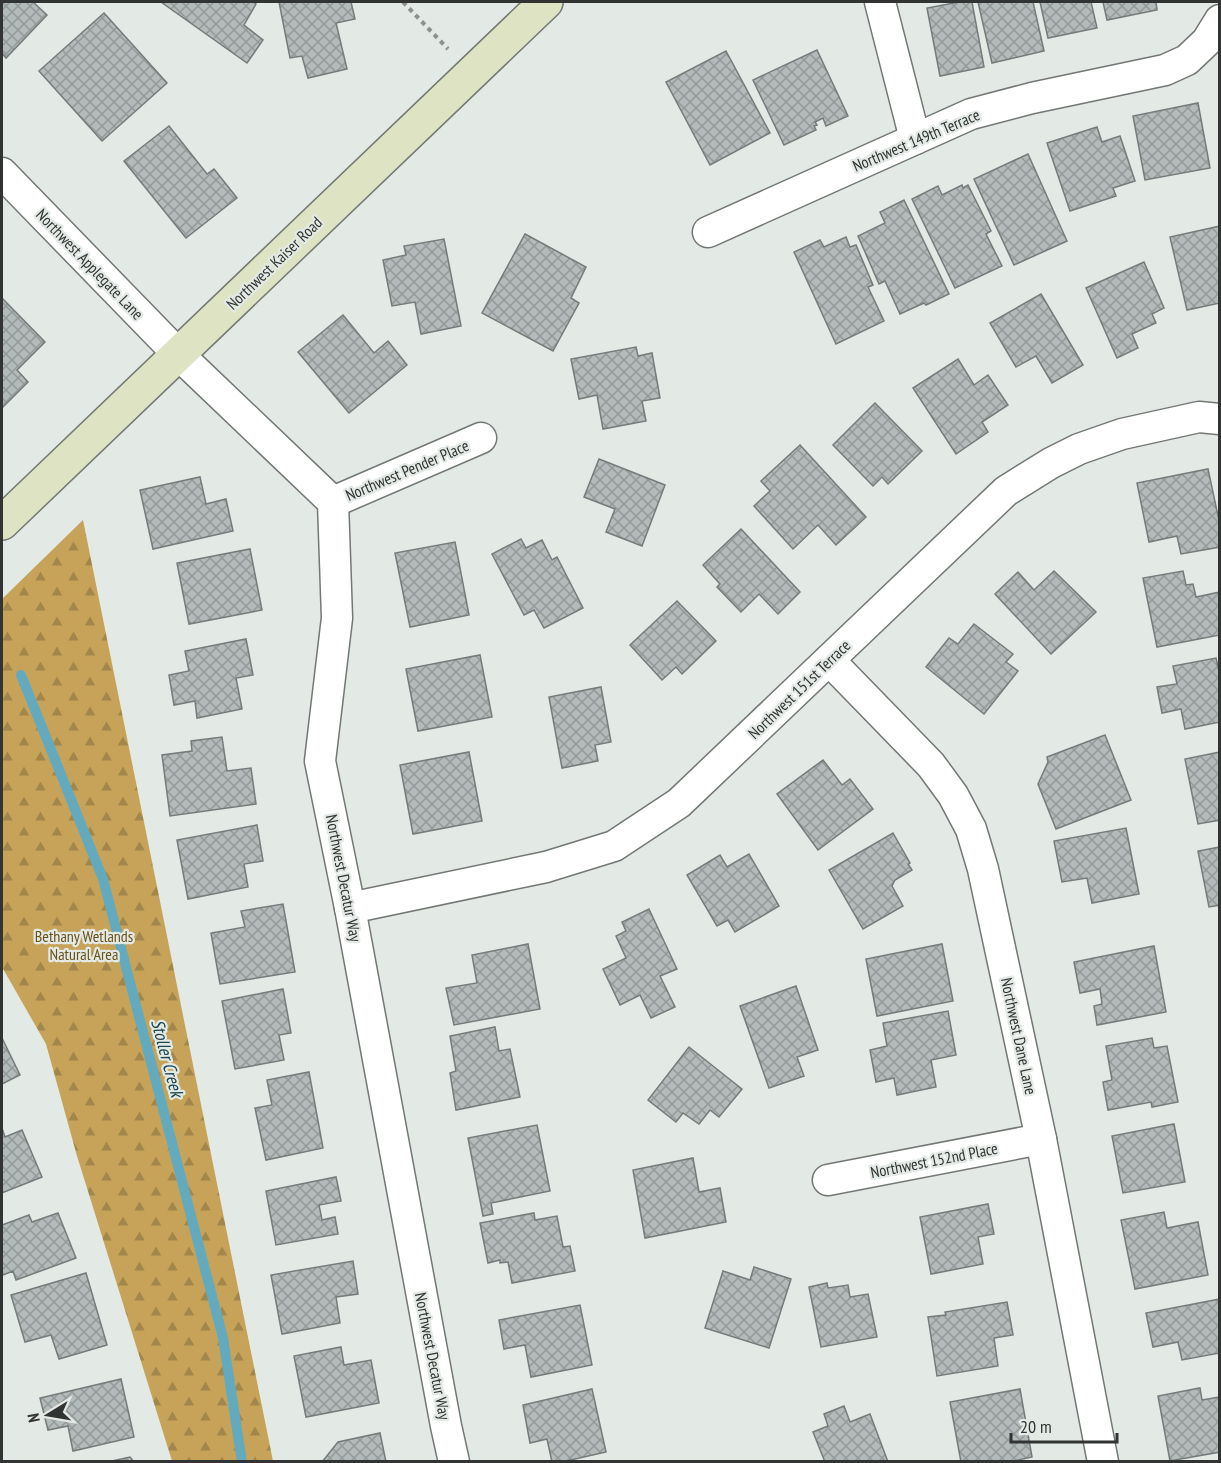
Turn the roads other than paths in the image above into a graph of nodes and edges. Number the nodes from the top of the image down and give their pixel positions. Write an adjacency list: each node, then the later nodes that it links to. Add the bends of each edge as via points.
1 (546, 2): 7 (main road, Northwest Kaiser Road)
2 (880, 2): 4 (street)
3 (1220, 20): 4 (street, Northwest 149th Terrace, via 1207,41 1187,60 1165,70 971,114)
4 (915, 139): 6 (street, Northwest 149th Terrace)
5 (2, 173): 7 (street, Northwest Applegate Lane)
6 (708, 232)
7 (178, 354): 10 (street); 11 (main road, Northwest Kaiser Road)
8 (1220, 418): 12 (street, Northwest 151st Terrace, via 1198,417 1122,434 1051,463 1006,491)
9 (481, 438): 10 (street, Northwest Pender Place)
10 (333, 502): 13 (street, Northwest Decatur Way, via 337,618 320,761)
11 (2, 523)
12 (829, 660): 13 (street, Northwest 151st Terrace, via 679,803 614,846 546,867); 14 (street, Northwest Dane Lane, via 932,765 971,830 983,869)
13 (350, 908): 16 (street, Northwest Decatur Way)
14 (1041, 1139): 15 (street, Northwest 152nd Place); 17 (street, Northwest Dane Lane)
15 (828, 1180)
16 (454, 1461)
17 (1103, 1461)

